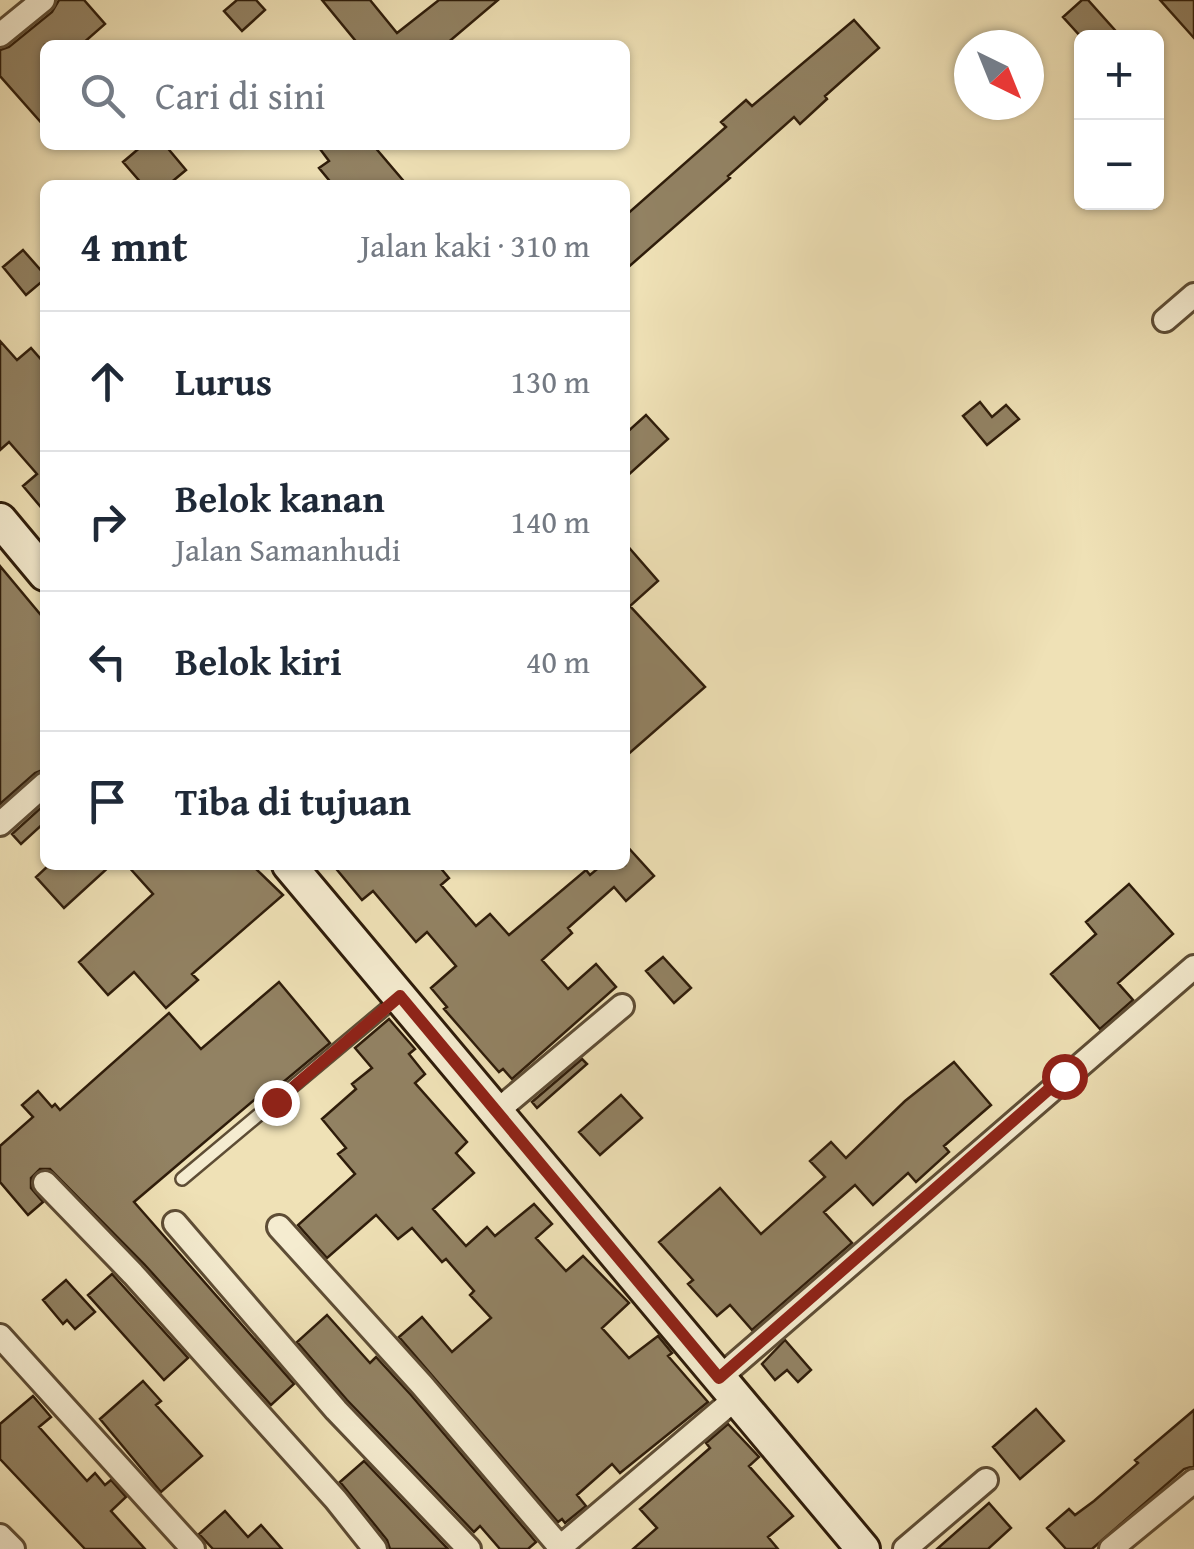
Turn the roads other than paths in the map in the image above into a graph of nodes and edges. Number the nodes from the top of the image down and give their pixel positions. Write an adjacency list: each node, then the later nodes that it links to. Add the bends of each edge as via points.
1 (43, 0): 2 (street)
2 (0, 35)
3 (1194, 295): 4 (street)
4 (1164, 320)
5 (0, 520): 6 (street)
6 (40, 557)
7 (40, 788): 8 (street)
8 (0, 824)
9 (294, 870): 11 (street)
10 (1194, 966): 19 (street)
11 (400, 996): 13 (street); 14 (lane)
12 (622, 1006): 13 (street)
13 (496, 1112): 19 (street)
14 (182, 1179)
15 (45, 1182): 26 (street)
16 (175, 1223): 27 (street, via 336,1410)
17 (278, 1227): 23 (street)
18 (0, 1336): 25 (street)
19 (728, 1388): 23 (street); 28 (street)
20 (986, 1480): 29 (street)
21 (1194, 1481): 30 (street)
22 (0, 1536): 24 (street)
23 (566, 1546)
24 (13, 1549)
25 (194, 1549)
26 (375, 1549)
27 (469, 1549)
28 (862, 1549)
29 (906, 1549)
30 (1112, 1549)

